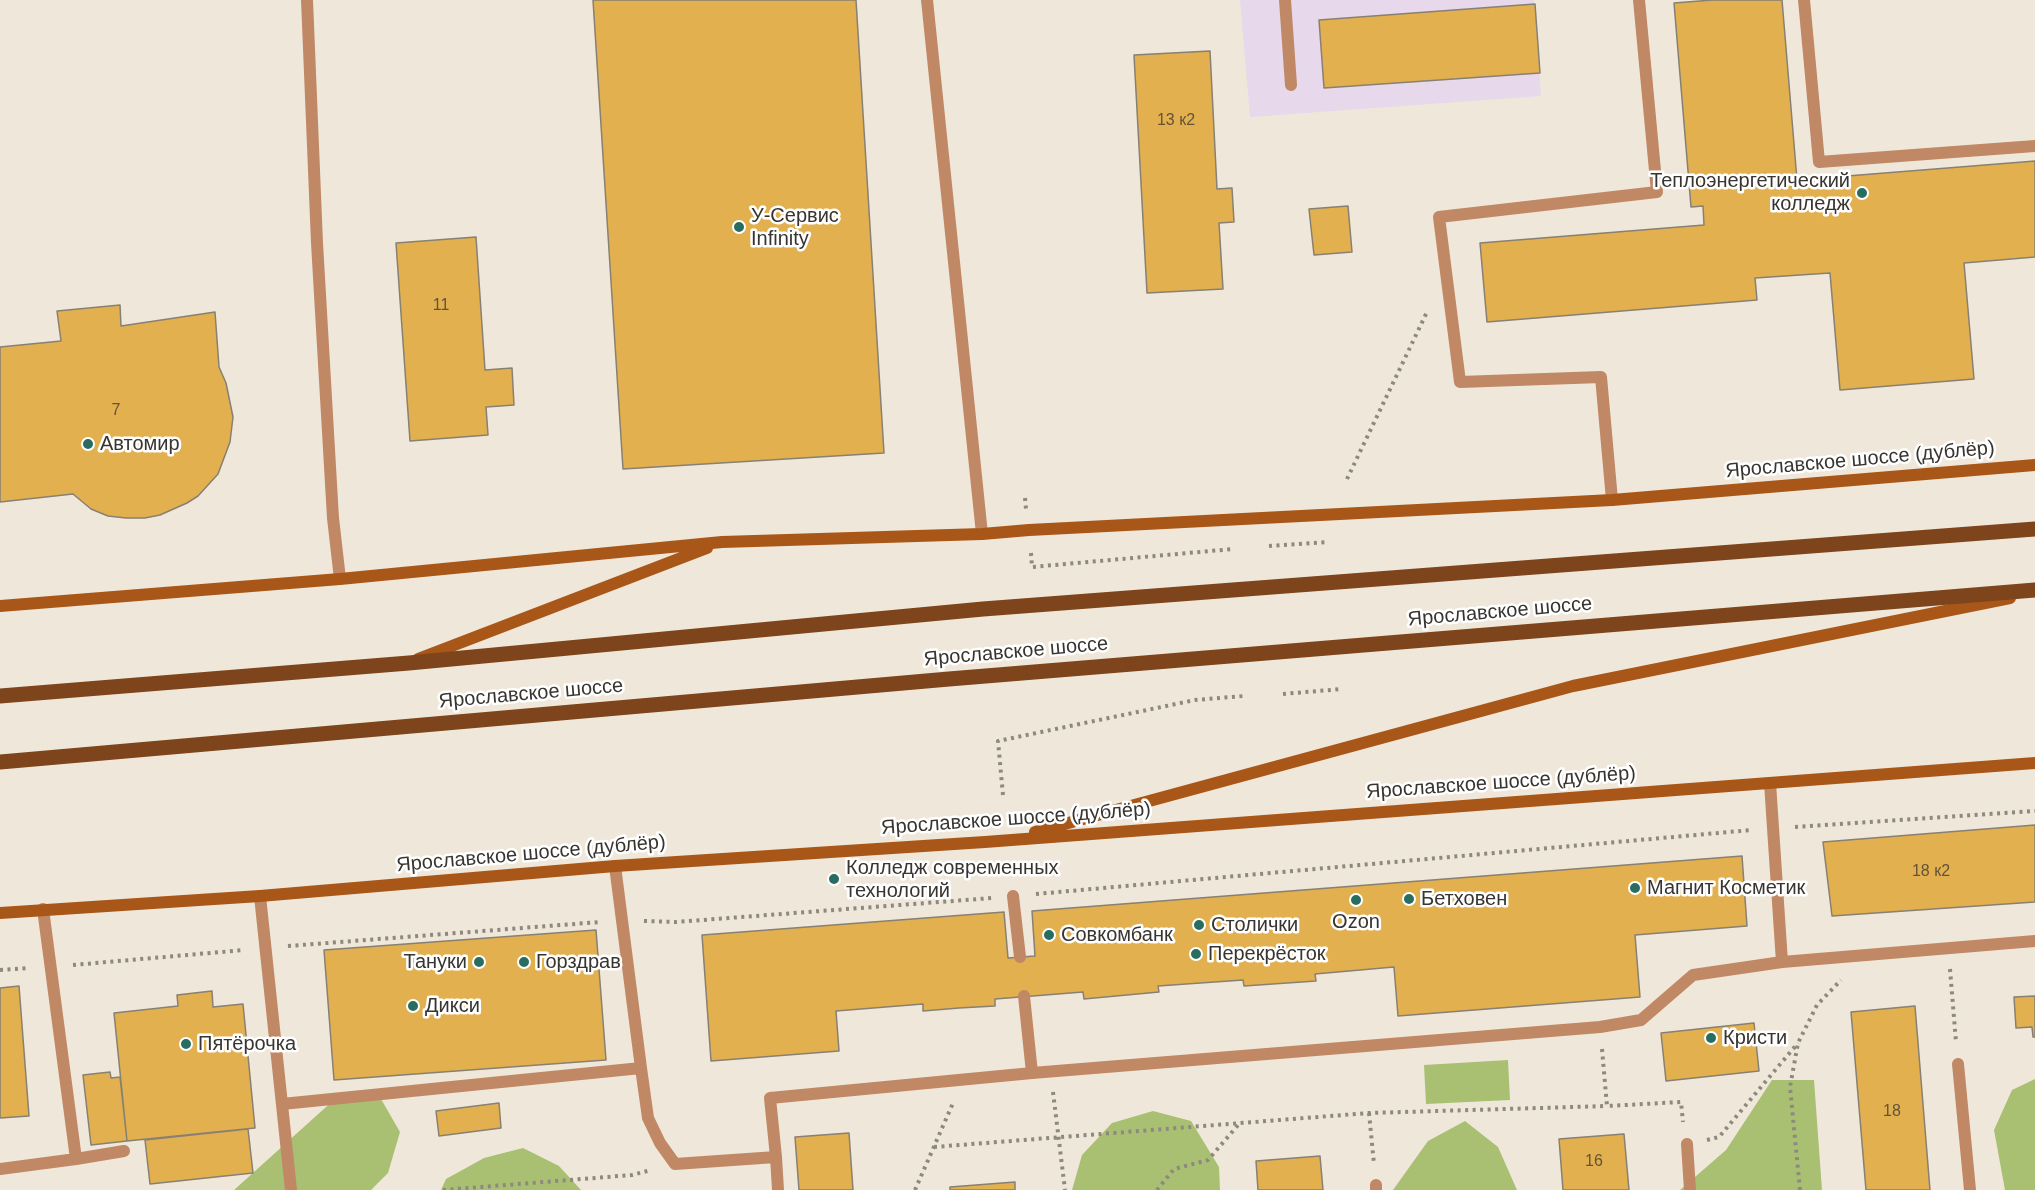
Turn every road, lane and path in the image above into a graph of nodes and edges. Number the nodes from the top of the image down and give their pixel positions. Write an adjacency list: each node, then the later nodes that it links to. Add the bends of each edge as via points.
1 (307, 0): 19 (lane, via 317,232)
2 (927, 0): 13 (lane)
3 (1285, 0): 6 (lane)
4 (1639, 0): 8 (lane, via 1657,192 1439,217)
5 (1804, 0): 7 (lane, via 1819,162)
6 (1291, 85)
7 (2035, 146)
8 (1446, 272): 10 (path); 11 (lane, via 1460,382 1601,377)
9 (2035, 465): 11 (street, Ярославское шоссе (дублёр))
10 (1347, 479)
11 (1612, 500): 13 (street, Ярославское шоссе (дублёр))
12 (2035, 529): 22 (main road, via 983,609)
13 (982, 534): 14 (street, Ярославское шоссе (дублёр))
14 (722, 542): 19 (street, Ярославское шоссе (дублёр)); 22 (street)
15 (1328, 542): 16 (path)
16 (1269, 546)
17 (1233, 549): 18 (path)
18 (1185, 552)
19 (340, 579): 21 (street, Ярославское шоссе (дублёр))
20 (2035, 591): 27 (main road, Ярославское шоссе, via 949,679); 31 (street, via 1573,686)
21 (0, 606)
22 (409, 663): 25 (main road)
23 (1342, 689): 24 (path)
24 (1283, 694)
25 (0, 696)
26 (1244, 696): 30 (path, via 1195,700 998,741)
27 (0, 762)
28 (2035, 763): 29 (street, Ярославское шоссе (дублёр))
29 (1770, 783): 31 (street, Ярославское шоссе (дублёр)); 41 (lane)
30 (1004, 795)
31 (1008, 840): 32 (street, Ярославское шоссе (дублёр))
32 (615, 866): 33 (street, Ярославское шоссе (дублёр)); 46 (lane)
33 (260, 896): 35 (street, Ярославское шоссе (дублёр)); 51 (lane)
34 (1013, 896): 40 (lane)
35 (43, 909): 36 (street, Ярославское шоссе (дублёр)); 60 (lane)
36 (0, 913)
37 (2035, 941): 38 (lane)
38 (1949, 948): 39 (lane); 45 (path)
39 (1864, 955): 41 (lane); 44 (path, via 1817,1005)
40 (1020, 957)
41 (1782, 962): 43 (lane, via 1693,975 1641,1020)
42 (1024, 996): 48 (lane)
43 (1600, 1027): 47 (lane); 52 (path)
44 (1798, 1043): 56 (path, via 1719,1137); 72 (path, via 1790,1087)
45 (1958, 1064): 73 (lane)
46 (641, 1068): 51 (lane); 61 (lane, via 648,1118)
47 (1051, 1071): 48 (lane); 55 (path)
48 (1032, 1072): 49 (lane)
49 (963, 1079): 57 (path); 59 (lane, via 770,1098)
50 (1681, 1102): 52 (path)
51 (282, 1104): 65 (lane)
52 (1607, 1106): 53 (path)
53 (1369, 1113): 54 (path); 63 (path)
54 (1239, 1124): 55 (path); 70 (path, via 1208,1160 1174,1169)
55 (1059, 1139): 57 (path); 69 (path)
56 (1687, 1144): 71 (lane)
57 (934, 1148): 68 (path)
58 (124, 1151): 60 (lane)
59 (776, 1157): 61 (lane); 67 (lane)
60 (76, 1159): 62 (lane)
61 (675, 1164): 64 (path, via 632,1175)
62 (0, 1169)
63 (1376, 1188)
64 (465, 1189): 66 (path)
65 (291, 1190)
66 (443, 1190)
67 (778, 1190)
68 (915, 1190)
69 (1065, 1190)
70 (1157, 1190)
71 (1690, 1190)
72 (1800, 1190)
73 (1970, 1190)

